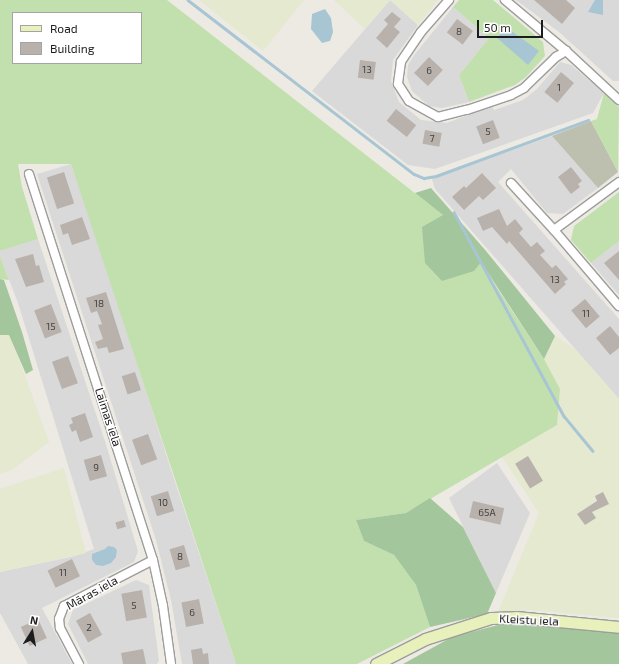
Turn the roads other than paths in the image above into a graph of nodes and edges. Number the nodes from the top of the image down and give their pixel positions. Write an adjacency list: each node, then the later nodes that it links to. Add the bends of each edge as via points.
1 (450, 0): 3 (street, via 421,32 401,62 398,84 409,102 438,117 511,95 524,88 556,57)
2 (505, 0): 3 (street)
3 (566, 51): 4 (street)
4 (619, 100)
5 (29, 174): 10 (street, Laimas iela)
6 (619, 182): 8 (street)
7 (511, 183): 8 (street)
8 (554, 230): 9 (street)
9 (619, 306)
10 (153, 560): 12 (street, Māras iela, via 64,606 59,619 60,628); 13 (street, Laimas iela, via 163,606)
11 (619, 627): 14 (street, Kleistu iela, via 516,617 492,618 425,639)
12 (79, 664)
13 (171, 664)
14 (376, 664)

